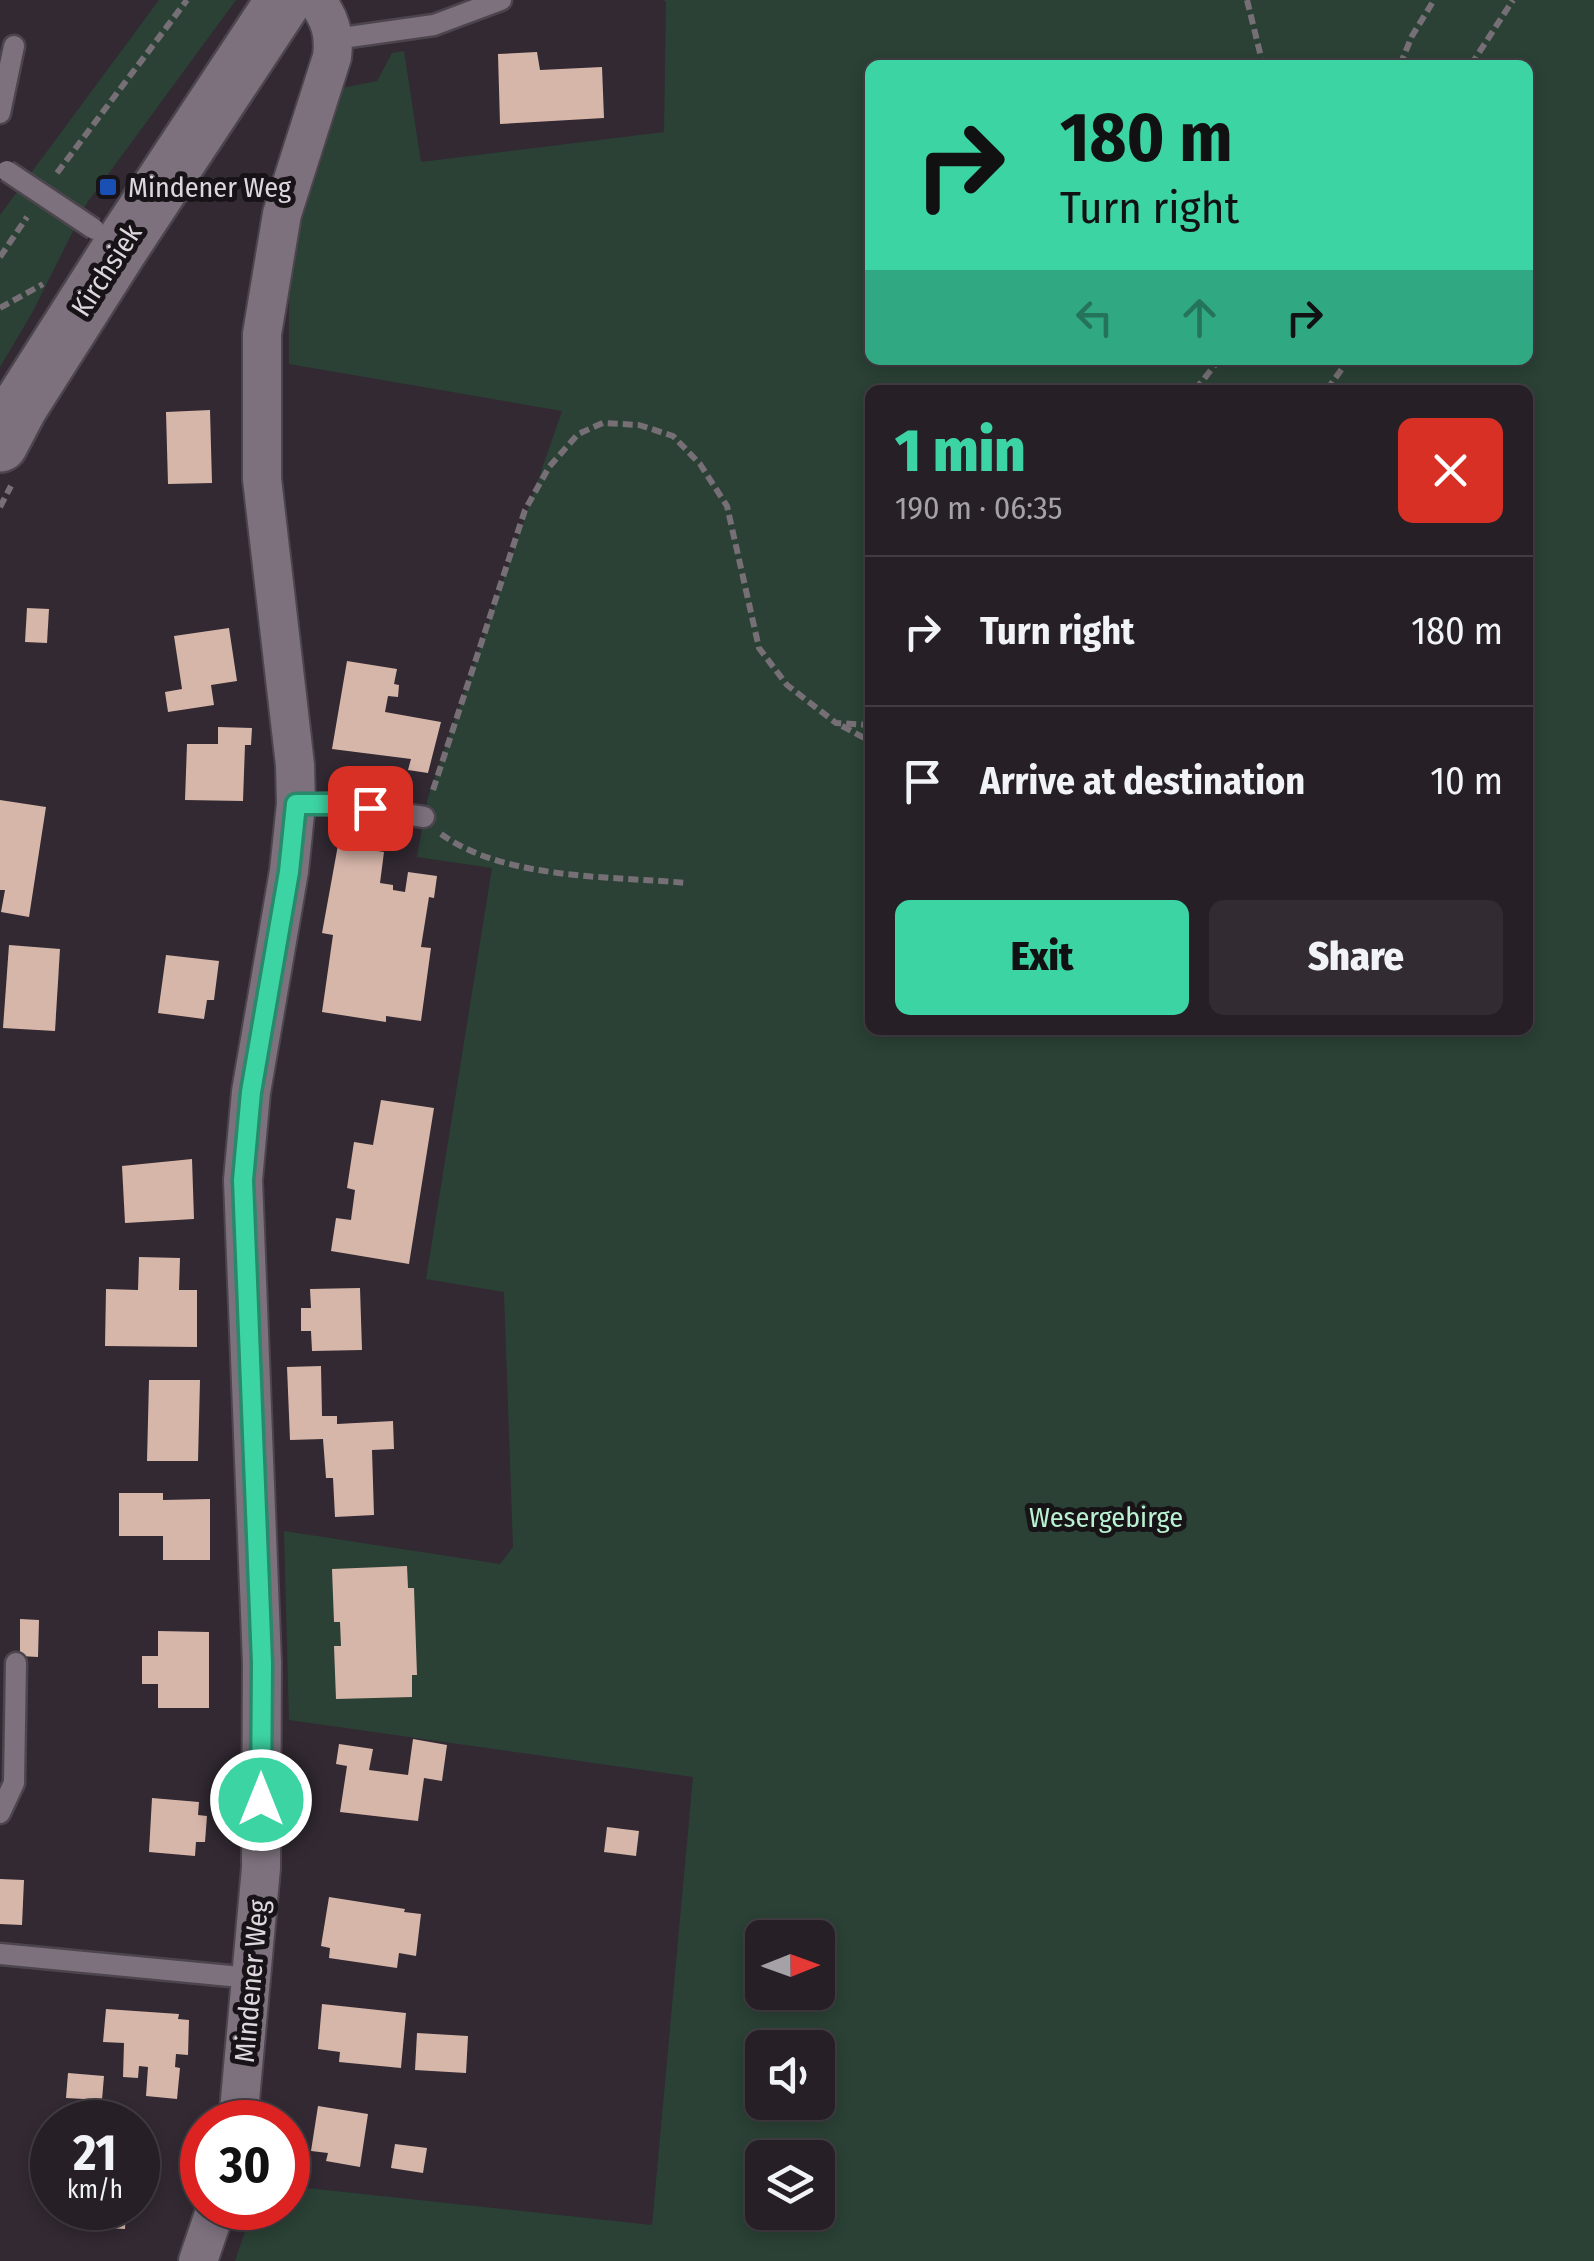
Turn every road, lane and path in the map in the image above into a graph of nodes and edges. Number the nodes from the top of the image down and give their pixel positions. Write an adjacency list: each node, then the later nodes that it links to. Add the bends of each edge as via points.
1 (187, 0): 15 (path)
2 (284, 0): 17 (main road, Kirchsiek)
3 (316, 0): 8 (street)
4 (501, 0): 8 (lane, via 434,25)
5 (1247, 0): 10 (path)
6 (1434, 0): 11 (path)
7 (1513, 0): 12 (path)
8 (334, 39): 23 (street, Mindener Weg, via 282,214 262,334 262,479)
9 (14, 46): 13 (lane)
10 (1262, 60)
11 (1402, 60)
12 (1474, 60)
13 (0, 114)
14 (4, 167): 17 (lane, bridge)
15 (50, 183)
16 (30, 213): 18 (path)
17 (108, 238): 19 (main road, Kirchsiek)
18 (0, 257)
19 (0, 444)
20 (836, 724): 21 (path); 22 (path); 24 (path, via 787,685 759,648 727,506 700,464 673,436 603,423 578,434 525,510)
21 (865, 724)
22 (865, 739)
23 (296, 804): 24 (lane, via 342,804); 29 (street, Mindener Weg, via 243,1180 262,1663 261,1868)
24 (424, 818): 25 (path, via 480,856 530,869)
25 (687, 883)
26 (16, 1663): 27 (lane, via 14,1783)
27 (0, 1813)
28 (0, 1954): 29 (lane)
29 (251, 1978): 30 (street, Mindener Weg)
30 (240, 2100)
31 (209, 2230): 32 (street)
32 (198, 2261)

